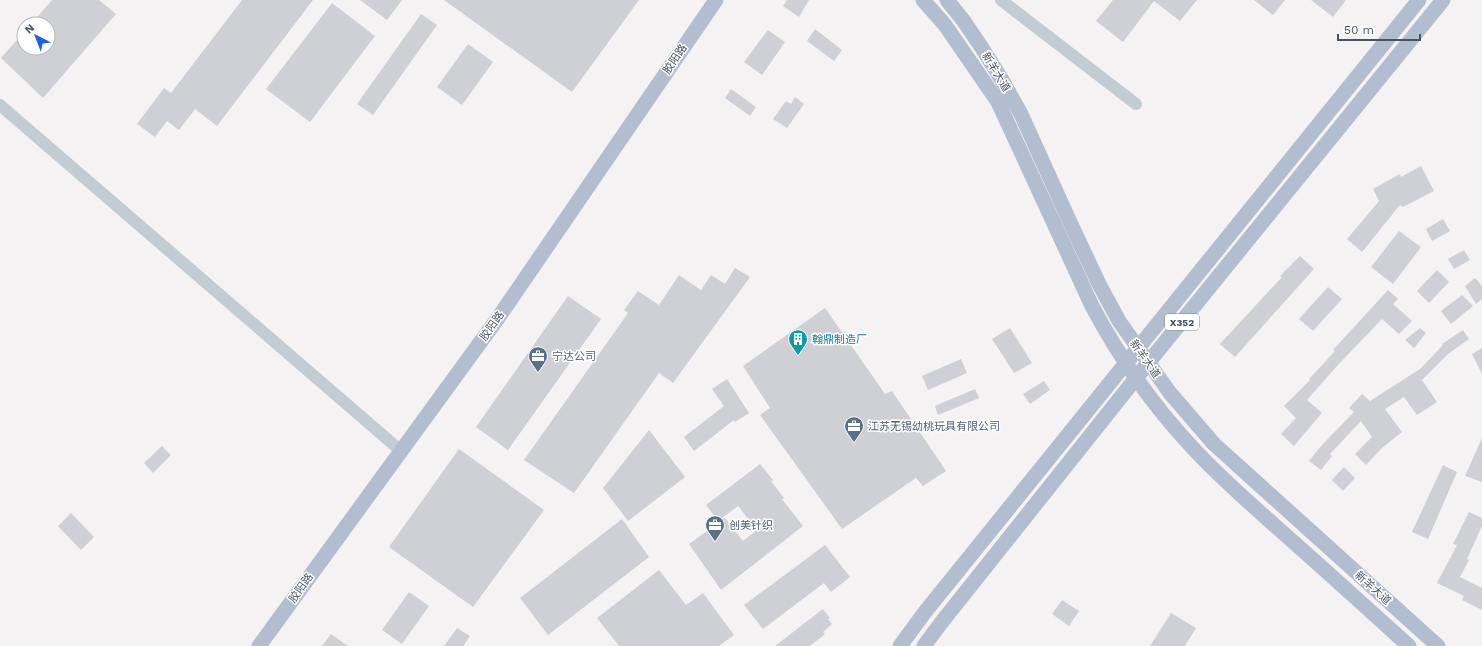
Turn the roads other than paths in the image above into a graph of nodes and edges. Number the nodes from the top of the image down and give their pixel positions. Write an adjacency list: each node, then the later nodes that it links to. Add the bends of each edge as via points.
1 (716, 0): 13 (main road, 胶阳路, via 498,318)
2 (923, 0): 11 (main road, 新羊大道, via 945,25 998,102 1079,280 1108,336)
3 (1001, 0): 7 (street)
4 (1419, 0): 9 (main road, X352)
5 (1443, 0): 10 (main road, X352)
6 (952, 1): 9 (main road, 新羊大道, via 1021,114 1100,284 1119,321)
7 (1136, 104)
8 (0, 105): 13 (street)
9 (1138, 349): 10 (main road, 新羊大道); 11 (main road, X352)
10 (1148, 363): 12 (main road, X352); 18 (main road, 新羊大道, via 1214,444)
11 (1126, 364): 12 (main road, 新羊大道); 15 (main road, X352)
12 (1136, 378): 16 (main road, X352); 17 (main road, 新羊大道, via 1191,446 1231,486)
13 (401, 451): 14 (main road, 胶阳路)
14 (259, 646)
15 (900, 646)
16 (924, 646)
17 (1409, 646)
18 (1438, 646)

